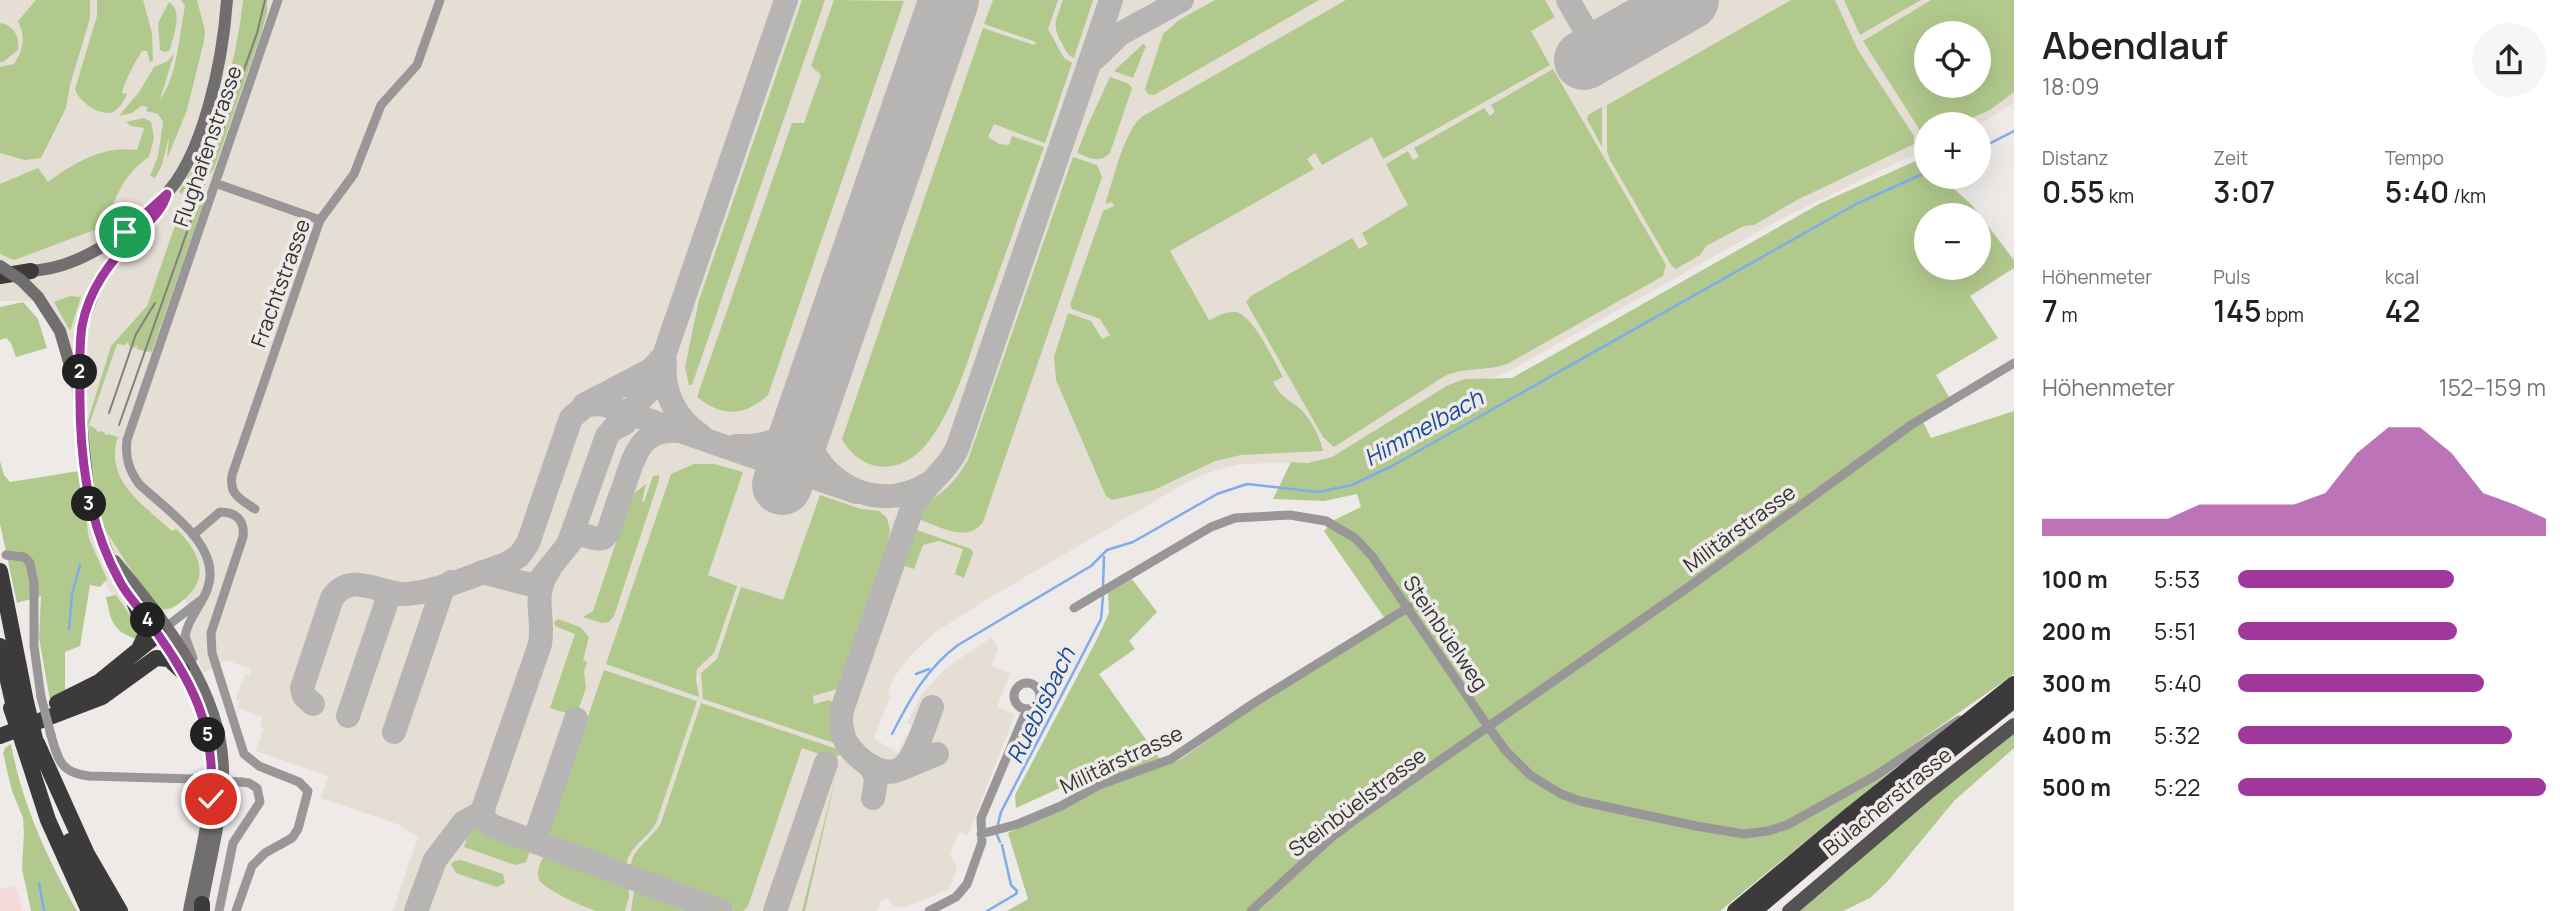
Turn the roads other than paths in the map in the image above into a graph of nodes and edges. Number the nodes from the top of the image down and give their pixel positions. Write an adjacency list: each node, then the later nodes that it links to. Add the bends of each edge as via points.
1 (227, 0): 5 (main road, via 202,129)
2 (278, 0): 4 (street, Flughafenstrasse)
3 (440, 0): 6 (street, Frachtstrasse, via 416,65 381,105 354,174)
4 (215, 183): 6 (street); 13 (street, Flughafenstrasse, via 126,452 139,484)
5 (167, 194): 8 (main road, via 105,245 75,260); 11 (main road, via 159,211 111,262 93,292 81,329)
6 (320, 220): 12 (street, Frachtstrasse, via 232,475 233,493)
7 (0, 266): 11 (main road, bridge, via 38,297 55,320)
8 (31, 271): 9 (highway)
9 (0, 274)
10 (2014, 363): 32 (street, Militärstrasse, via 1911,425)
11 (80, 407): 14 (main road, via 90,508)
12 (255, 509)
13 (193, 535): 16 (street, Flughafenstrasse, via 203,547 210,569); 41 (street, via 220,512 234,514 242,522 243,537 211,633 212,653 244,754 308,791 292,838 252,866)
14 (108, 552): 17 (main road, via 118,579); 21 (main road, via 136,586)
15 (3, 563): 28 (highway); 28 (street, via 24,557 32,567 34,646)
16 (202, 599): 20 (street, Flughafenstrasse); 21 (street)
17 (135, 604): 21 (main road); 23 (highway, via 146,632)
18 (1409, 607): 19 (street, Steinbüelweg, via 1355,538 1326,521 1256,516 1223,521); 32 (street, Steinbüelweg); 35 (street, Militärstrasse, via 1171,759 1099,785 1018,824)
19 (1074, 608)
20 (192, 617): 21 (street, Flughafenstrasse); 25 (street, Flughafenstrasse, via 185,640 193,657)
21 (164, 634): 23 (highway); 24 (highway); 25 (main road, Flughafenstrasse)
22 (0, 646): 28 (highway)
23 (135, 653): 30 (highway, via 77,695)
24 (136, 671): 25 (highway, via 159,657); 33 (highway, via 94,701)
25 (189, 672): 36 (main road, Flughafenstrasse, via 209,701 223,774)
26 (0, 682): 28 (highway)
27 (2010, 692): 32 (street, Steinbüelweg, via 1931,737 1875,776 1768,831 1730,833 1580,801 1530,775); 44 (highway); 45 (highway)
28 (23, 704): 34 (highway, bridge); 34 (street, bridge)
29 (1027, 709): 35 (street, via 987,801)
30 (0, 725)
31 (2014, 725): 46 (main road, Bülacherstrasse)
32 (1489, 728): 43 (street, Steinbüelstrasse, via 1332,837)
33 (0, 736)
34 (37, 740): 37 (highway, via 48,820); 38 (highway, via 63,824); 39 (highway, via 76,830); 40 (street, bridge, via 75,774 254,785 261,797 258,808 233,843)
35 (981, 834): 42 (street, via 967,884 956,897)
36 (198, 909)
37 (89, 911)
38 (104, 911)
39 (120, 911)
40 (219, 911)
41 (236, 911)
42 (929, 911)
43 (1251, 911)
44 (1735, 911)
45 (1754, 911)
46 (1789, 911)

